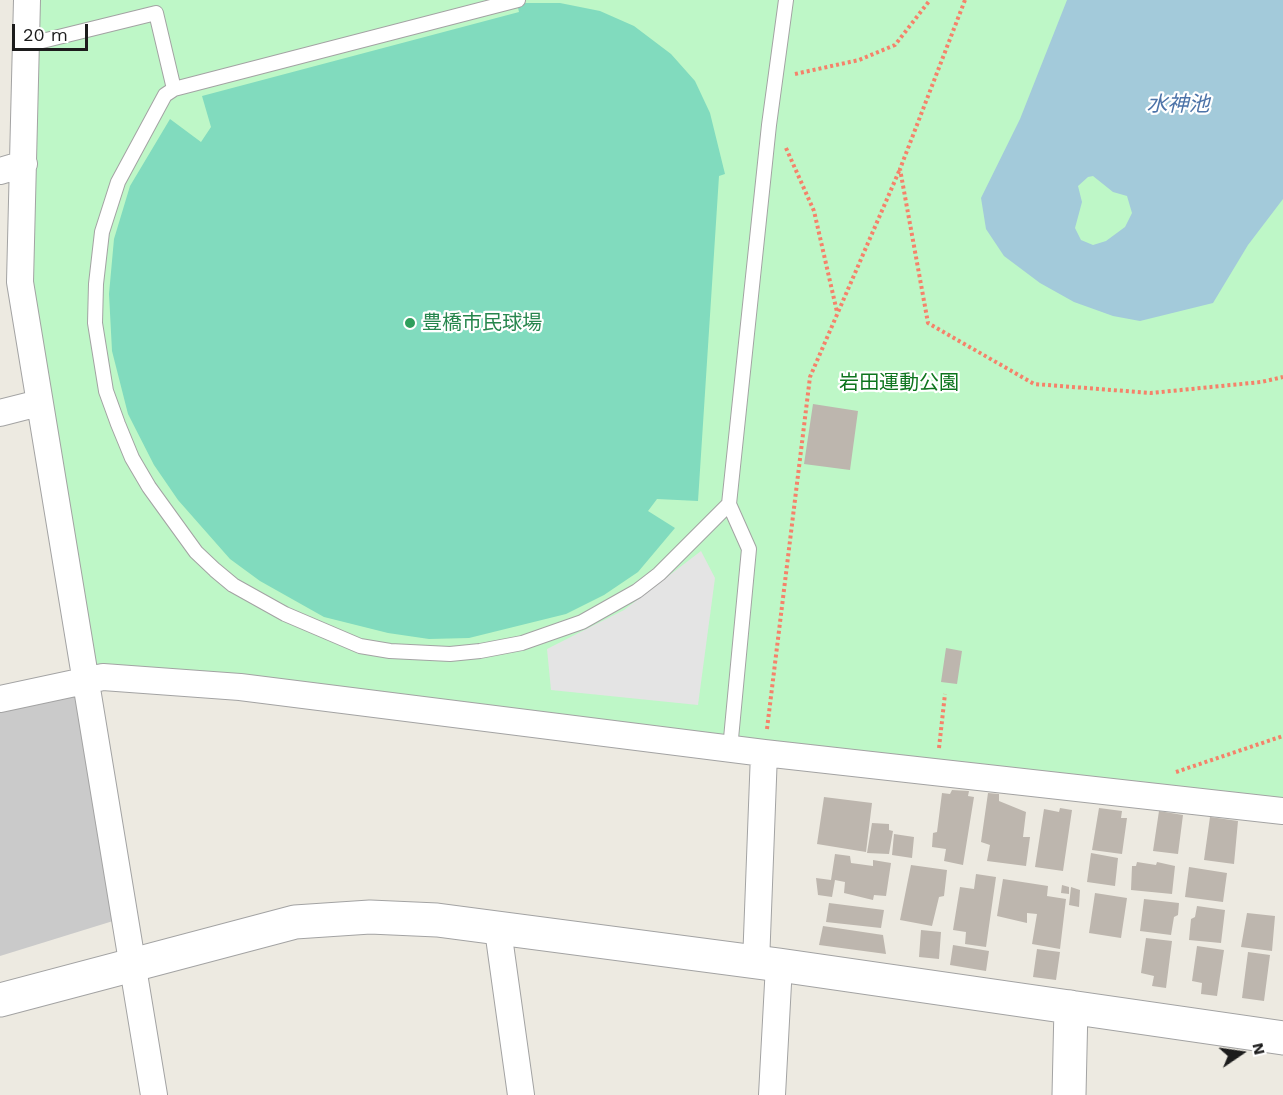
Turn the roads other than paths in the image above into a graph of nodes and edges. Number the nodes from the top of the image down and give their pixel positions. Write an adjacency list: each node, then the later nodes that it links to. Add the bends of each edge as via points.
1 (27, 0): 4 (street)
2 (518, 0): 5 (lane)
3 (786, 0): 9 (lane)
4 (26, 45): 5 (lane, via 156,13); 6 (street)
5 (174, 89): 9 (lane, via 165,95 130,157 102,232 96,285 98,351 118,424 149,487 196,552 233,585 285,614 360,646 417,653 480,651 544,636 620,602 659,574)
6 (12, 167): 7 (street, via 20,282)
7 (39, 403): 8 (street); 10 (street)
8 (0, 413)
9 (729, 504): 12 (lane, via 749,549)
10 (86, 679): 11 (street); 12 (street, via 242,687); 17 (street)
11 (0, 699)
12 (730, 749): 13 (street)
13 (764, 753): 14 (street); 16 (street)
14 (1283, 811)
15 (498, 930): 16 (street); 17 (street, via 370,917 295,922); 22 (street)
16 (768, 964): 19 (street); 23 (street)
17 (133, 965): 18 (street); 21 (street)
18 (0, 1000)
19 (1071, 1007): 20 (street); 24 (street)
20 (1283, 1038)
21 (154, 1095)
22 (521, 1095)
23 (772, 1095)
24 (1070, 1095)

